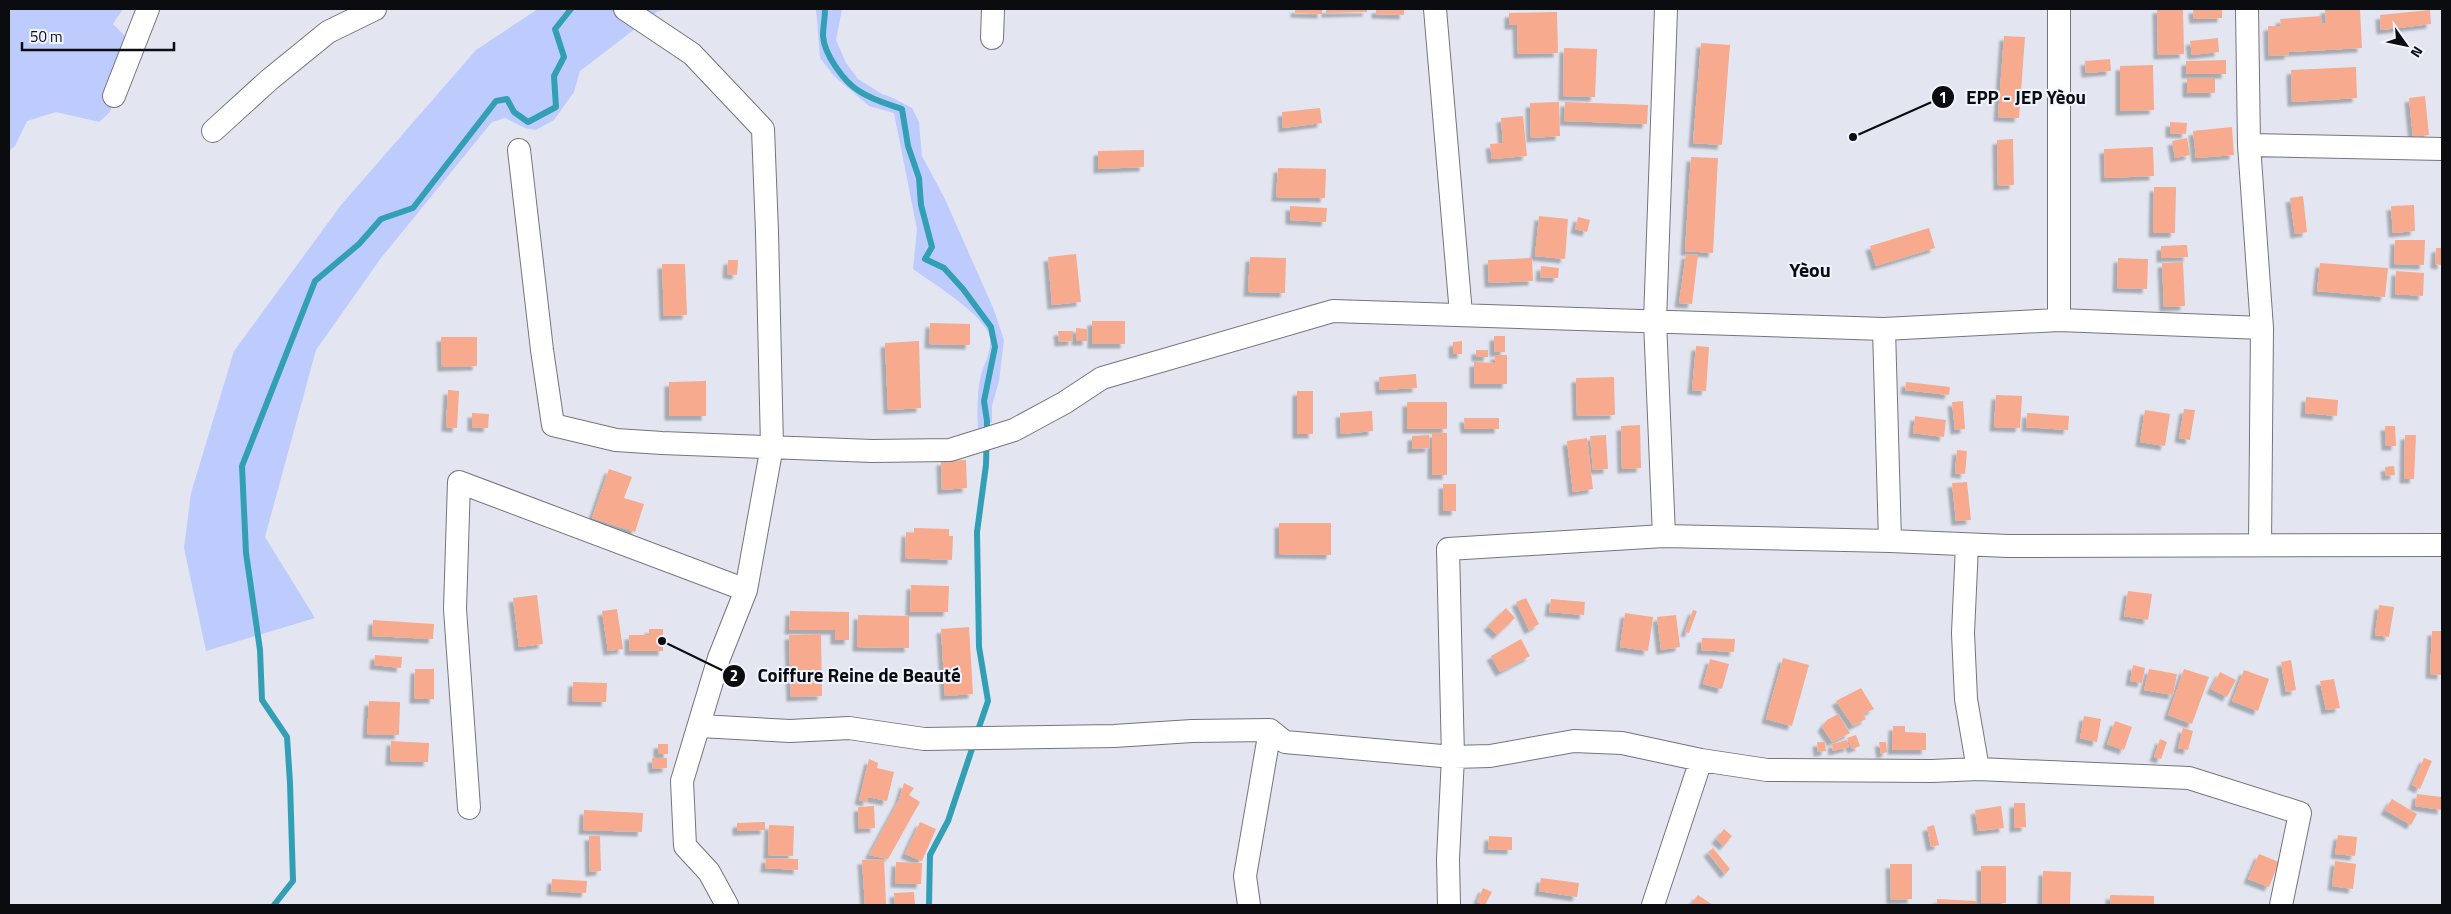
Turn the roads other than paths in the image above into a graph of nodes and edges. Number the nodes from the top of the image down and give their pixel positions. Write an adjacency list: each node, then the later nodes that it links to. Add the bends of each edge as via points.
1 (148, 9): 10 (street)
2 (375, 9): 11 (street, via 328,32)
3 (625, 9): 20 (street, via 692,54 763,129)
4 (993, 9): 9 (street)
5 (1435, 9): 15 (street)
6 (1666, 9): 17 (street)
7 (2059, 9): 16 (street)
8 (2247, 9): 12 (street)
9 (992, 38)
10 (114, 96)
11 (213, 131)
12 (2249, 145): 13 (street); 18 (street)
13 (2442, 149)
14 (520, 150): 20 (street, via 553,425 616,440)
15 (1462, 314): 17 (street); 20 (street, via 1333,310 1102,378 1014,430 950,450 872,451)
16 (2058, 320): 18 (street); 19 (street)
17 (1655, 321): 19 (street); 21 (street)
18 (2262, 328): 24 (street)
19 (1884, 329): 22 (street)
20 (772, 446): 26 (street)
21 (1664, 536): 22 (street); 29 (street, via 1448,549)
22 (1890, 541): 23 (street)
23 (1967, 545): 24 (street); 31 (street, via 1963,633 1966,690)
24 (2260, 545): 25 (street)
25 (2442, 545)
26 (746, 590): 27 (street, via 719,658); 32 (street, via 459,482 455,609)
27 (700, 726): 28 (street, via 790,731 849,728 924,739); 33 (street, via 682,781 685,846 709,872)
28 (1270, 730): 29 (street, via 1285,742); 34 (street, via 1245,876)
29 (1453, 757): 30 (street, via 1490,756 1574,741 1622,743); 35 (street)
30 (1701, 760): 31 (street, via 1767,770); 36 (street)
31 (1978, 769): 37 (street, via 2189,778 2300,813)
32 (469, 808)
33 (727, 905)
34 (1249, 905)
35 (1449, 905)
36 (1653, 905)
37 (2281, 905)

